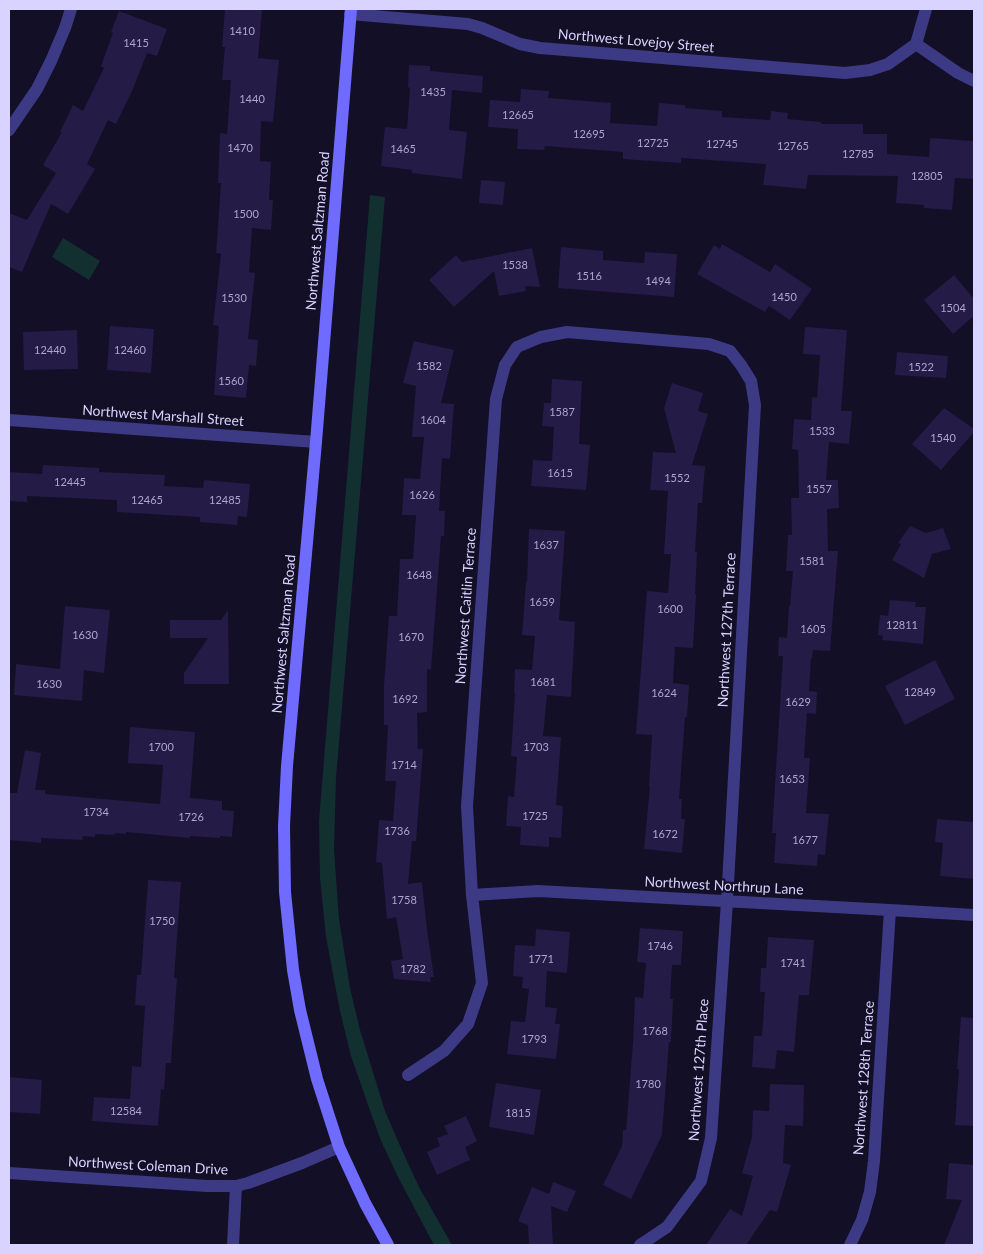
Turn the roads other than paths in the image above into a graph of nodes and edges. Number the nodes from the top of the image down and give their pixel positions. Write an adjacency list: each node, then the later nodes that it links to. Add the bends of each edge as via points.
1 (71, 9): 6 (street, via 37,89)
2 (926, 9): 4 (street)
3 (351, 11): 4 (street, Northwest Lovejoy Street, via 468,24 520,44 540,48 845,73 888,64); 9 (main road, Northwest Saltzman Road)
4 (916, 44): 5 (street)
5 (974, 81)
6 (9, 130)
7 (741, 364): 10 (street, Northwest Caitlin Terrace, via 730,351 708,344 567,332 541,337 517,348 505,365 496,399 467,806); 11 (street, Northwest 127th Terrace, via 751,381 755,405)
8 (9, 420): 9 (street, Northwest Marshall Street)
9 (316, 442): 15 (main road, Northwest Saltzman Road, via 287,766 285,892 300,1010 317,1079)
10 (472, 895): 11 (street, Northwest Northrup Lane, via 538,890); 14 (street, Northwest Caitlin Terrace, via 482,983 468,1024 444,1052)
11 (727, 901): 12 (street, Northwest Northrup Lane); 20 (street, Northwest 127th Place, via 711,1138 701,1181 667,1227)
12 (890, 910): 13 (street, Northwest Northrup Lane); 21 (street, Northwest 128th Terrace, via 874,1161 862,1220)
13 (974, 915)
14 (408, 1075)
15 (339, 1146): 17 (street, Northwest Coleman Drive); 19 (main road, Northwest Saltzman Road)
16 (9, 1174): 17 (street, Northwest Coleman Drive)
17 (236, 1186): 18 (street)
18 (233, 1245)
19 (388, 1245)
20 (640, 1245)
21 (850, 1245)

